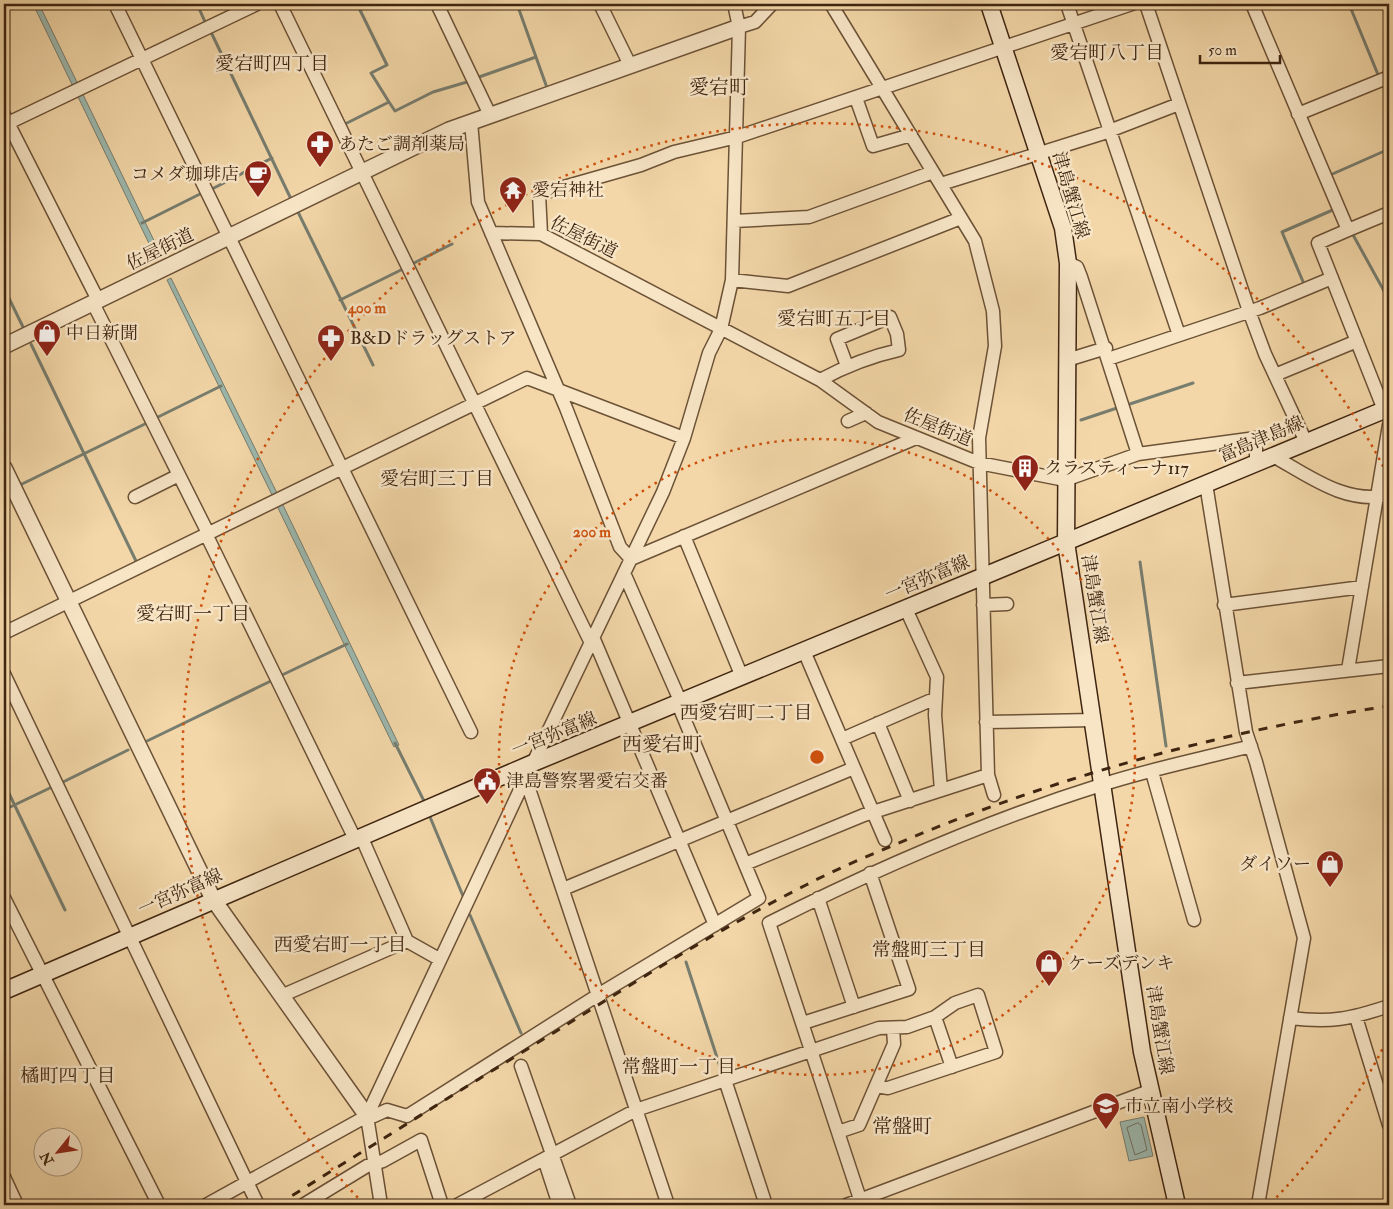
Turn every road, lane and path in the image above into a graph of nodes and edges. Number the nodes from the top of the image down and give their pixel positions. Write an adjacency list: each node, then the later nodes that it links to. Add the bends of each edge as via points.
1 (115, 4): 17 (street)
2 (257, 4): 17 (street)
3 (280, 4): 31 (street)
4 (437, 4): 24 (street)
5 (600, 4): 18 (street)
6 (734, 4): 15 (street)
7 (772, 4): 15 (street, via 755,22)
8 (831, 4): 20 (street)
9 (989, 4): 16 (main road, 津島蟹江線)
10 (1067, 4): 14 (street)
11 (1132, 4): 14 (street)
12 (1146, 4): 22 (street)
13 (1252, 4): 23 (street)
14 (1074, 23): 16 (street); 27 (street)
15 (739, 27): 18 (street, 佐屋街道); 29 (street)
16 (1004, 47): 20 (street); 30 (main road, 津島蟹江線)
17 (142, 60): 25 (street); 40 (street)
18 (630, 65): 24 (street, 佐屋街道)
19 (1389, 77): 23 (street)
20 (883, 89): 21 (street); 28 (street)
21 (856, 98): 28 (street, via 874,146); 29 (street)
22 (1179, 104): 27 (street); 45 (street)
23 (1298, 114): 37 (street)
24 (490, 115): 26 (street, 佐屋街道)
25 (5, 121): 44 (street)
26 (471, 122): 31 (street, 佐屋街道); 38 (street, via 478,202)
27 (1110, 130): 30 (street); 47 (street)
28 (911, 135): 32 (street)
29 (737, 137): 36 (street); 39 (street, via 674,152 641,165 539,194)
30 (1038, 153): 33 (street); 41 (main road, 津島蟹江線, via 1063,228)
31 (362, 172): 40 (street, 佐屋街道); 56 (street)
32 (933, 172): 33 (street); 36 (street, via 809,217)
33 (941, 184): 35 (street)
34 (1389, 213): 37 (street)
35 (961, 218): 43 (street, via 788,286); 65 (street, via 974,241 994,311 995,346 979,438)
36 (735, 221): 43 (street)
37 (1348, 230): 42 (street, via 1318,243)
38 (491, 233): 39 (street, 佐屋街道); 55 (street)
39 (541, 234): 46 (street, 佐屋街道)
40 (229, 237): 44 (street, 佐屋街道); 68 (street)
41 (1068, 263): 50 (street, via 1077,267); 51 (main road, 津島蟹江線)
42 (1332, 278): 45 (street); 48 (street)
43 (732, 280): 46 (street)
44 (96, 302): 49 (street, 佐屋街道); 69 (street)
45 (1249, 311): 47 (street); 53 (street)
46 (721, 330): 54 (street, 佐屋街道); 60 (street, via 710,353)
47 (1179, 335): 50 (street)
48 (1357, 341): 53 (street); 59 (street)
49 (4, 346)
50 (1107, 353): 51 (street); 63 (street)
51 (1067, 360): 70 (main road, 津島蟹江線)
52 (847, 366): 52 (street, via 856,366 899,350 890,317 837,339); 54 (street)
53 (1275, 375): 62 (street)
54 (820, 380): 57 (street, 佐屋街道)
55 (557, 390): 56 (street, via 527,378); 60 (street); 77 (street, via 620,548)
56 (474, 404): 68 (street); 87 (street)
57 (866, 413): 58 (street); 61 (street, 佐屋街道, via 878,422)
58 (848, 421)
59 (1388, 423): 62 (main road, 富島津島線); 72 (street)
60 (684, 438): 77 (street)
61 (916, 438): 65 (street, 佐屋街道); 75 (street)
62 (1306, 442): 64 (main road, 富島津島線)
63 (1138, 454): 66 (street, via 1256,438); 70 (street)
64 (1273, 456): 66 (main road, 富島津島線); 72 (street, via 1340,493)
65 (979, 463): 70 (street, 佐屋街道); 79 (street)
66 (1256, 464): 71 (main road, 富島津島線)
67 (4, 468): 81 (street)
68 (343, 468): 74 (street); 100 (street)
69 (179, 475): 73 (street); 74 (street)
70 (1065, 480): 76 (main road, 津島蟹江線)
71 (1206, 484): 76 (main road, 富島津島線); 83 (street)
72 (1383, 496): 80 (street)
73 (135, 497)
74 (207, 534): 81 (street); 113 (street)
75 (684, 536): 77 (street); 92 (street)
76 (1066, 542): 79 (main road, 一宮弥富線); 96 (main road, 津島蟹江線)
77 (631, 559): 78 (street)
78 (624, 572): 87 (street); 95 (street, via 678,696)
79 (982, 577): 84 (street); 85 (main road, 一宮弥富線)
80 (1362, 587): 83 (street); 90 (street)
81 (69, 601): 86 (street); 121 (street)
82 (1007, 604): 84 (street)
83 (1224, 605): 93 (street)
84 (983, 606): 97 (street)
85 (906, 609): 88 (main road, 一宮弥富線); 94 (street, via 937,677)
86 (4, 633)
87 (592, 640): 99 (street); 104 (street)
88 (804, 651): 92 (main road, 一宮弥富線); 101 (street)
89 (1389, 666): 90 (street)
90 (1348, 670): 93 (street)
91 (4, 674): 124 (street)
92 (742, 677): 95 (main road, 一宮弥富線)
93 (1236, 683): 102 (street)
94 (936, 698): 98 (street); 108 (street)
95 (678, 704): 99 (main road, 一宮弥富線); 112 (street)
96 (1093, 720): 97 (street); 107 (main road, 津島蟹江線)
97 (986, 722): 106 (street)
98 (878, 723): 101 (street); 110 (street)
99 (630, 725): 104 (main road, 一宮弥富線); 114 (street)
100 (471, 732)
101 (842, 739): 103 (street)
102 (1251, 746): 105 (street); 135 (street, via 1304,938)
103 (854, 768): 111 (street); 112 (street)
104 (527, 769): 113 (main road, 一宮弥富線); 118 (street); 126 (street)
105 (1152, 772): 107 (street); 122 (street)
106 (988, 776): 108 (street); 109 (street)
107 (1102, 784): 117 (street, via 935,845); 143 (main road, 津島蟹江線)
108 (941, 790): 110 (street)
109 (994, 794)
110 (910, 801): 111 (street)
111 (873, 813): 115 (street); 116 (street)
112 (727, 820): 114 (street); 116 (street)
113 (358, 838): 121 (main road, 一宮弥富線); 125 (street)
114 (677, 840): 118 (street); 123 (street)
115 (885, 840)
116 (745, 864): 123 (street, via 759,898)
117 (870, 873): 120 (street); 132 (street, via 909,989)
118 (563, 888): 129 (street)
119 (4, 898): 127 (street)
120 (818, 898): 132 (street); 136 (street, via 769,923)
121 (213, 899): 124 (main road, 一宮弥富線); 130 (street)
122 (1194, 920)
123 (715, 925): 129 (street)
124 (130, 936): 127 (main road, 一宮弥富線); 151 (street)
125 (406, 941): 126 (street); 130 (street)
126 (439, 959): 145 (street)
127 (41, 975): 128 (main road, 一宮弥富線); 155 (street)
128 (4, 991)
129 (598, 995): 144 (street); 145 (street, via 407,1116 387,1110)
130 (281, 996): 145 (street)
131 (1389, 1006): 134 (street)
132 (854, 1007): 136 (street)
133 (935, 1017): 137 (street); 140 (street); 140 (street, via 955,1003 978,995 996,1052)
134 (1356, 1017): 135 (street, via 1322,1022); 146 (street)
135 (1290, 1018): 167 (street)
136 (803, 1024): 138 (street)
137 (892, 1028): 138 (street, via 879,1028); 142 (street, via 894,1044)
138 (812, 1051): 141 (street); 147 (street)
139 (521, 1066): 148 (street)
140 (952, 1067): 142 (street, via 888,1088)
141 (725, 1080): 144 (street); 164 (street)
142 (876, 1086): 147 (street, via 859,1125)
143 (1149, 1092): 152 (street); 166 (main road, 津島蟹江線)
144 (636, 1110): 148 (street); 163 (street)
145 (367, 1116): 149 (street); 151 (street)
146 (1389, 1125)
147 (838, 1132): 152 (street)
148 (548, 1157): 160 (street); 161 (street); 162 (street)
149 (374, 1163): 153 (street); 158 (street); 159 (street, via 421,1140)
150 (4, 1179): 154 (street)
151 (247, 1182): 156 (street); 157 (street)
152 (861, 1202): 165 (street)
153 (378, 1204)
154 (17, 1205)
155 (159, 1205)
156 (206, 1205)
157 (258, 1205)
158 (303, 1205)
159 (442, 1205)
160 (457, 1205)
161 (559, 1205)
162 (570, 1205)
163 (668, 1205)
164 (766, 1205)
165 (846, 1205)
166 (1177, 1205)
167 (1258, 1205)

